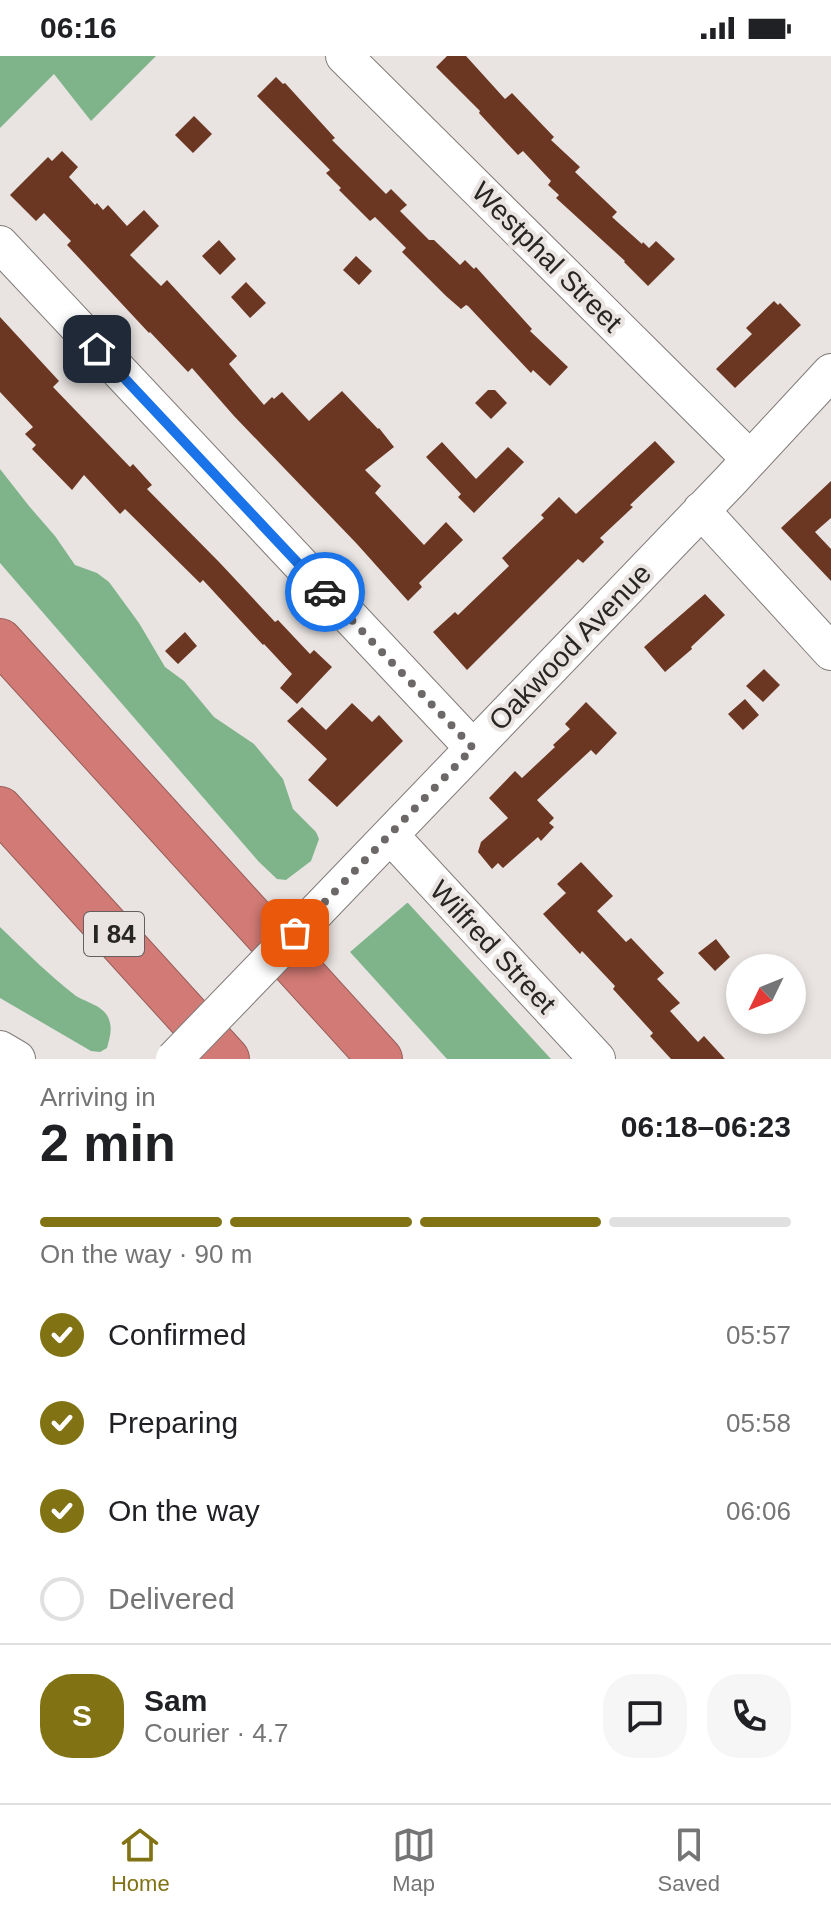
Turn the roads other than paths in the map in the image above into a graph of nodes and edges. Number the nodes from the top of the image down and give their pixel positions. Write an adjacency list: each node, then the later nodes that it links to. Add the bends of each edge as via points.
1 (344, 56): 4 (street, Westphal Street)
2 (0, 244): 8 (street)
3 (831, 372): 4 (street, Oakwood Avenue)
4 (750, 459): 5 (street, Oakwood Avenue)
5 (701, 510): 7 (street); 8 (street, Oakwood Avenue)
6 (4, 642): 15 (highway)
7 (831, 652)
8 (473, 748): 10 (street, Oakwood Avenue)
9 (0, 809): 14 (highway, I 84)
10 (390, 835): 13 (street, Oakwood Avenue, bridge); 16 (street, Wilfred Street)
11 (0, 1049): 12 (street)
12 (17, 1059)
13 (174, 1059)
14 (227, 1059)
15 (380, 1059)
16 (597, 1059)

